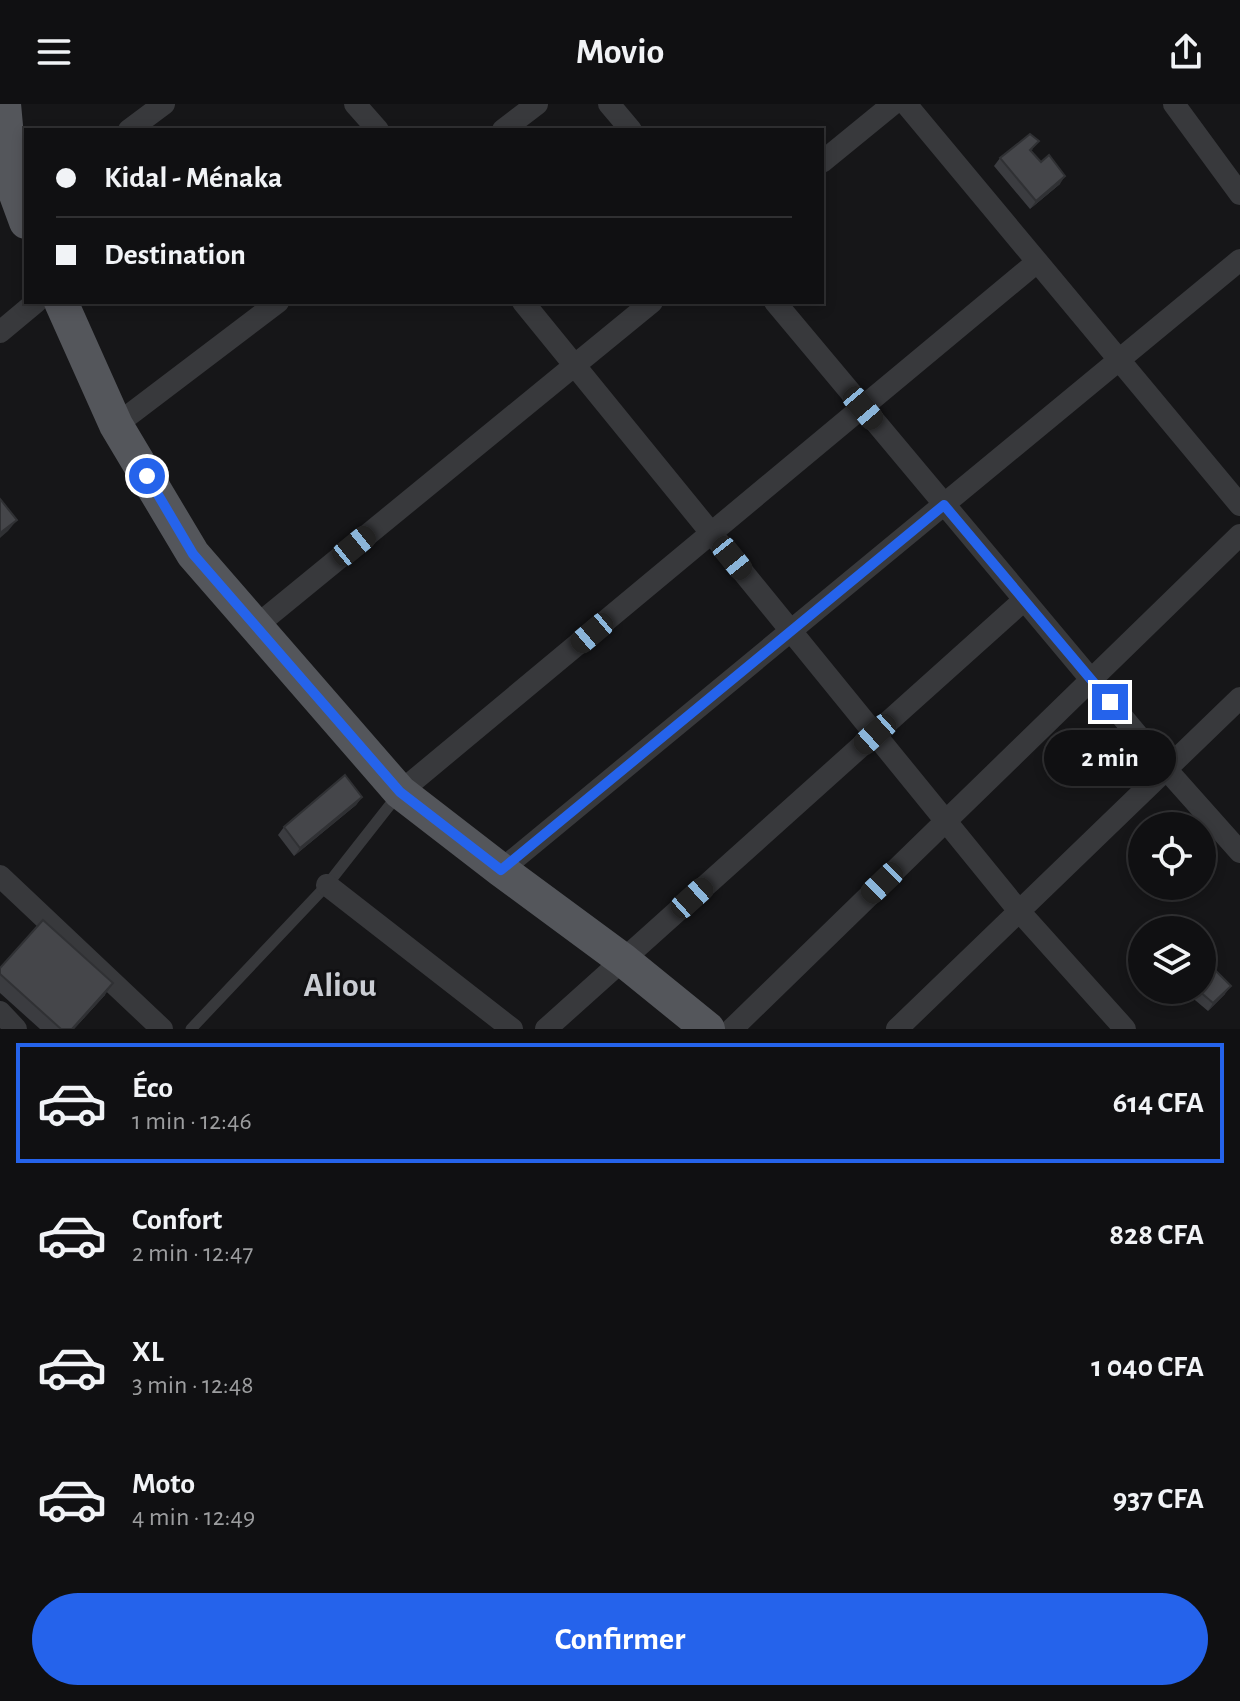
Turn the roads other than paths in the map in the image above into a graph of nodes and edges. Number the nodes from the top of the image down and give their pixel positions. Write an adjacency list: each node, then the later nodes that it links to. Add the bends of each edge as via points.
1 (4, 104): 15 (main road)
2 (164, 104): 9 (street)
3 (355, 104): 10 (street)
4 (537, 104): 11 (street)
5 (609, 104): 12 (street)
6 (893, 104): 13 (street)
7 (906, 104): 17 (street)
8 (1174, 104): 14 (street)
9 (132, 128)
10 (376, 128)
11 (506, 128)
12 (629, 128)
13 (824, 160)
14 (1240, 194)
15 (17, 203)
16 (1240, 260): 25 (street)
17 (1037, 262): 25 (street); 27 (street)
18 (34, 304): 24 (street)
19 (62, 304): 28 (main road)
20 (275, 304): 28 (street)
21 (525, 304): 26 (street)
22 (650, 304): 26 (street)
23 (777, 304): 27 (street)
24 (0, 332)
25 (1119, 360): 29 (street); 30 (street)
26 (575, 366): 31 (street); 34 (street)
27 (863, 408): 29 (street); 31 (street)
28 (116, 425): 34 (main road, via 193,554)
29 (944, 505): 33 (street); 35 (street)
30 (1240, 505)
31 (712, 534): 35 (street); 40 (street)
32 (1240, 535): 36 (street)
33 (1024, 600): 36 (street); 38 (street)
34 (255, 627): 40 (main road)
35 (791, 631): 38 (street); 43 (street)
36 (1091, 680): 39 (street); 41 (street)
37 (1240, 698): 39 (street)
38 (875, 734): 41 (street); 47 (street)
39 (1166, 769): 42 (street); 46 (street)
40 (400, 792): 43 (main road); 45 (lane)
41 (946, 821): 46 (street); 55 (street)
42 (1240, 852)
43 (501, 870): 47 (main road)
44 (0, 876): 50 (street)
45 (327, 885): 51 (lane); 52 (street)
46 (1019, 911): 56 (street); 57 (street)
47 (623, 960): 53 (street); 54 (main road)
48 (0, 1012): 49 (street)
49 (16, 1029)
50 (162, 1029)
51 (191, 1029)
52 (512, 1029)
53 (546, 1029)
54 (708, 1029)
55 (732, 1029)
56 (897, 1029)
57 (1125, 1029)

